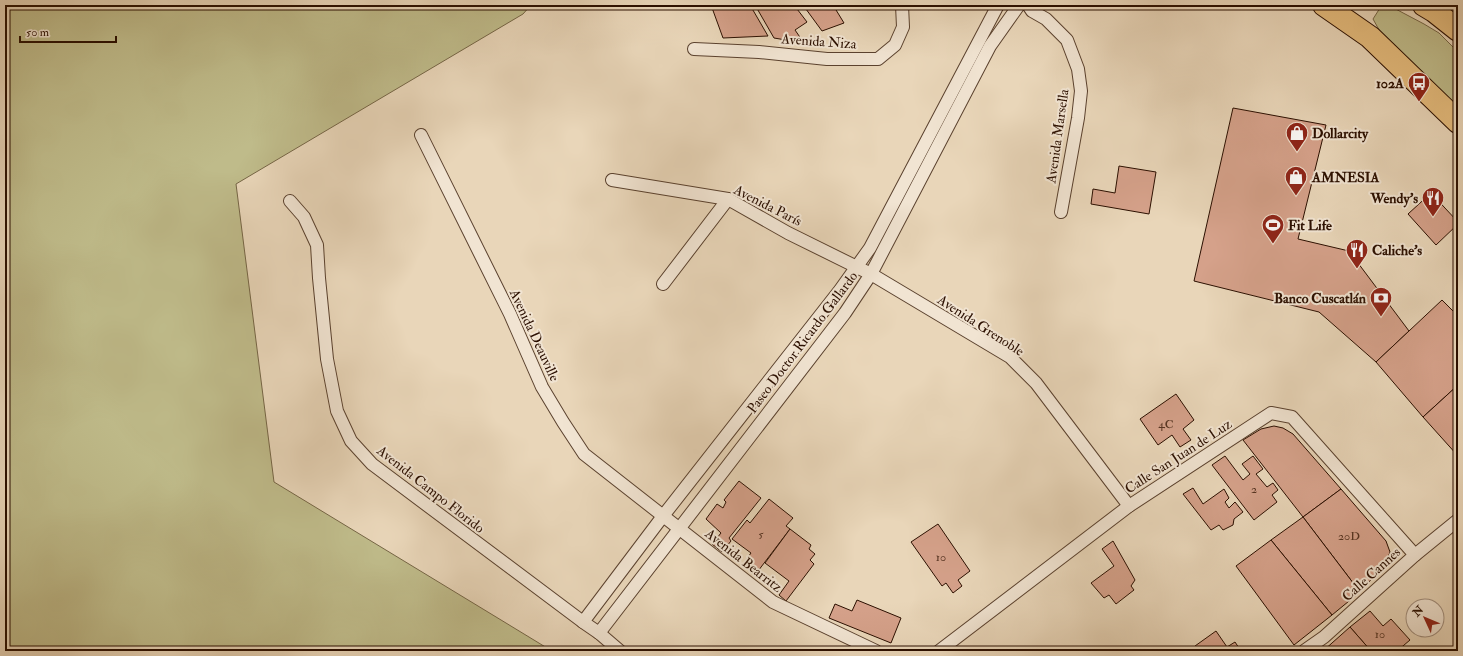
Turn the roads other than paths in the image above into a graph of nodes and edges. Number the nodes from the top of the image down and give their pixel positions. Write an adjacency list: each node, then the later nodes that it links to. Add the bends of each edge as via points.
1 (902, 5): 8 (street, Avenida Niza, via 904,27 895,45 878,59 827,59 759,52)
2 (998, 5): 6 (street, via 1006,13); 15 (street, Paseo Doctor Ricardo Gallardo, via 870,248)
3 (1324, 5): 9 (highway, via 1370,37)
4 (1424, 5): 7 (highway)
5 (1030, 8): 6 (street, Avenida Marsella); 14 (street, Avenida Marsella, via 1046,19 1067,40 1078,69 1081,91 1078,118)
6 (1016, 10): 16 (street, Paseo Doctor Ricardo Gallardo, via 990,46)
7 (1458, 30)
8 (694, 50)
9 (1453, 113)
10 (420, 135): 19 (street, Avenida Deauville, via 510,314 542,387 563,422 584,454)
11 (612, 180): 12 (street, Avenida París)
12 (728, 199): 15 (street, Avenida París); 17 (street)
13 (290, 201): 23 (street, Avenida Campo Florido, via 304,217 317,245 327,359 337,411 351,441 372,464)
14 (1061, 212)
15 (856, 267): 16 (street, Avenida Grenoble); 19 (street, Paseo Doctor Ricardo Gallardo)
16 (871, 274): 18 (street, Avenida Grenoble, via 1010,358 1036,383); 21 (street, Paseo Doctor Ricardo Gallardo, via 845,313)
17 (663, 284)
18 (1129, 506): 22 (street, Calle San Juan de Luz, via 1271,413 1292,417); 27 (street, Calle San Juan de Luz)
19 (663, 516): 21 (street, Avenida Bearritz); 23 (street, Paseo Doctor Ricardo Gallardo)
20 (1458, 520): 22 (street, Calle Cannes)
21 (678, 528): 24 (street, Paseo Doctor Ricardo Gallardo); 26 (street, Avenida Bearritz, via 773,602)
22 (1415, 555): 28 (street, Calle Cannes, via 1324,637)
23 (583, 622): 24 (street, Avenida Campo Florido)
24 (599, 633): 25 (street, Avenida Campo Florido)
25 (620, 651)
26 (876, 651)
27 (939, 651)
28 (1304, 651)

